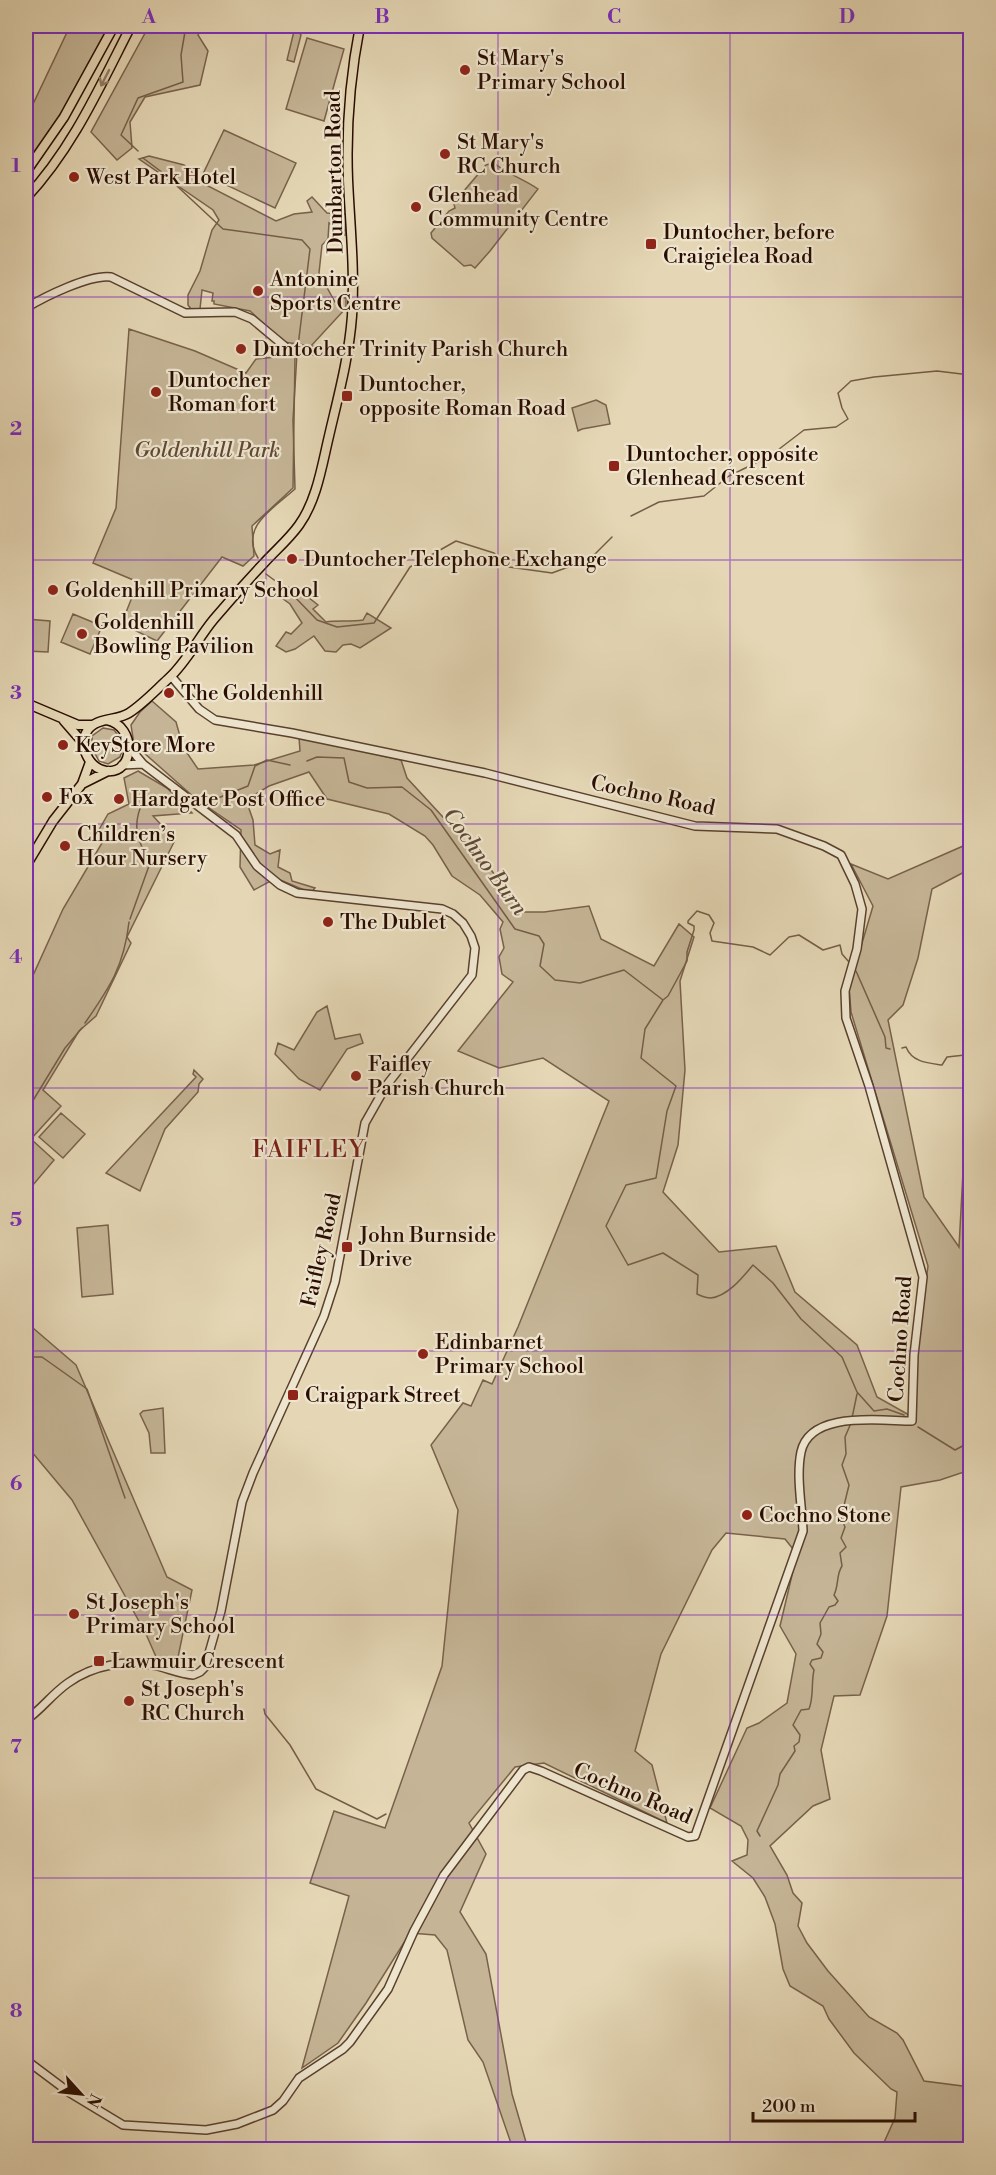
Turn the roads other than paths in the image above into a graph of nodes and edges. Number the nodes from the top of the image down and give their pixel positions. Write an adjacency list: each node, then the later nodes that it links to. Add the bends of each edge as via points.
1 (114, 26): 4 (main road, via 64,117)
2 (131, 26): 5 (main road, one-way to 5, via 76,132)
3 (360, 26): 7 (main road, Dumbarton Road, via 348,113 353,267)
4 (26, 172)
5 (26, 198)
6 (26, 308): 7 (street, via 107,276 185,312 242,314 291,350)
7 (348, 353): 8 (main road, Dumbarton Road, via 318,481 304,516 210,624)
8 (171, 676): 10 (main road, Dumbarton Road); 24 (street, Cochno Road, via 215,720 485,773 701,827 777,829 841,855 862,909 857,948 845,991 846,1018 923,1277 914,1355 912,1421 852,1420 815,1432 802,1449 803,1531 692,1838 541,1771 529,1767 523,1770 444,1875 388,1989 350,2042 299,2079 273,2110 237,2124 197,2130 123,2125)
9 (26, 703): 11 (main road)
10 (129, 713): 12 (main road); 14 (main road)
11 (62, 718): 13 (main road, via 78,725); 15 (main road)
12 (107, 720): 13 (main road); 14 (main road)
13 (92, 725): 15 (main road)
14 (122, 728): 16 (main road)
15 (84, 744): 17 (main road)
16 (129, 747): 18 (street, Faifley Road); 19 (main road)
17 (90, 762): 20 (main road); 21 (main road)
18 (143, 764): 19 (street); 23 (street, Faifley Road, via 237,835 257,866 280,885 297,893 442,909 453,914 464,923 475,948 472,975 382,1092 365,1124 335,1282 324,1316 242,1502 206,1667 194,1675 145,1664 105,1666 68,1683)
19 (122, 765): 20 (main road)
20 (108, 771): 21 (main road)
21 (82, 784): 22 (main road, via 53,821)
22 (26, 866)
23 (26, 1720)
24 (26, 2060)

